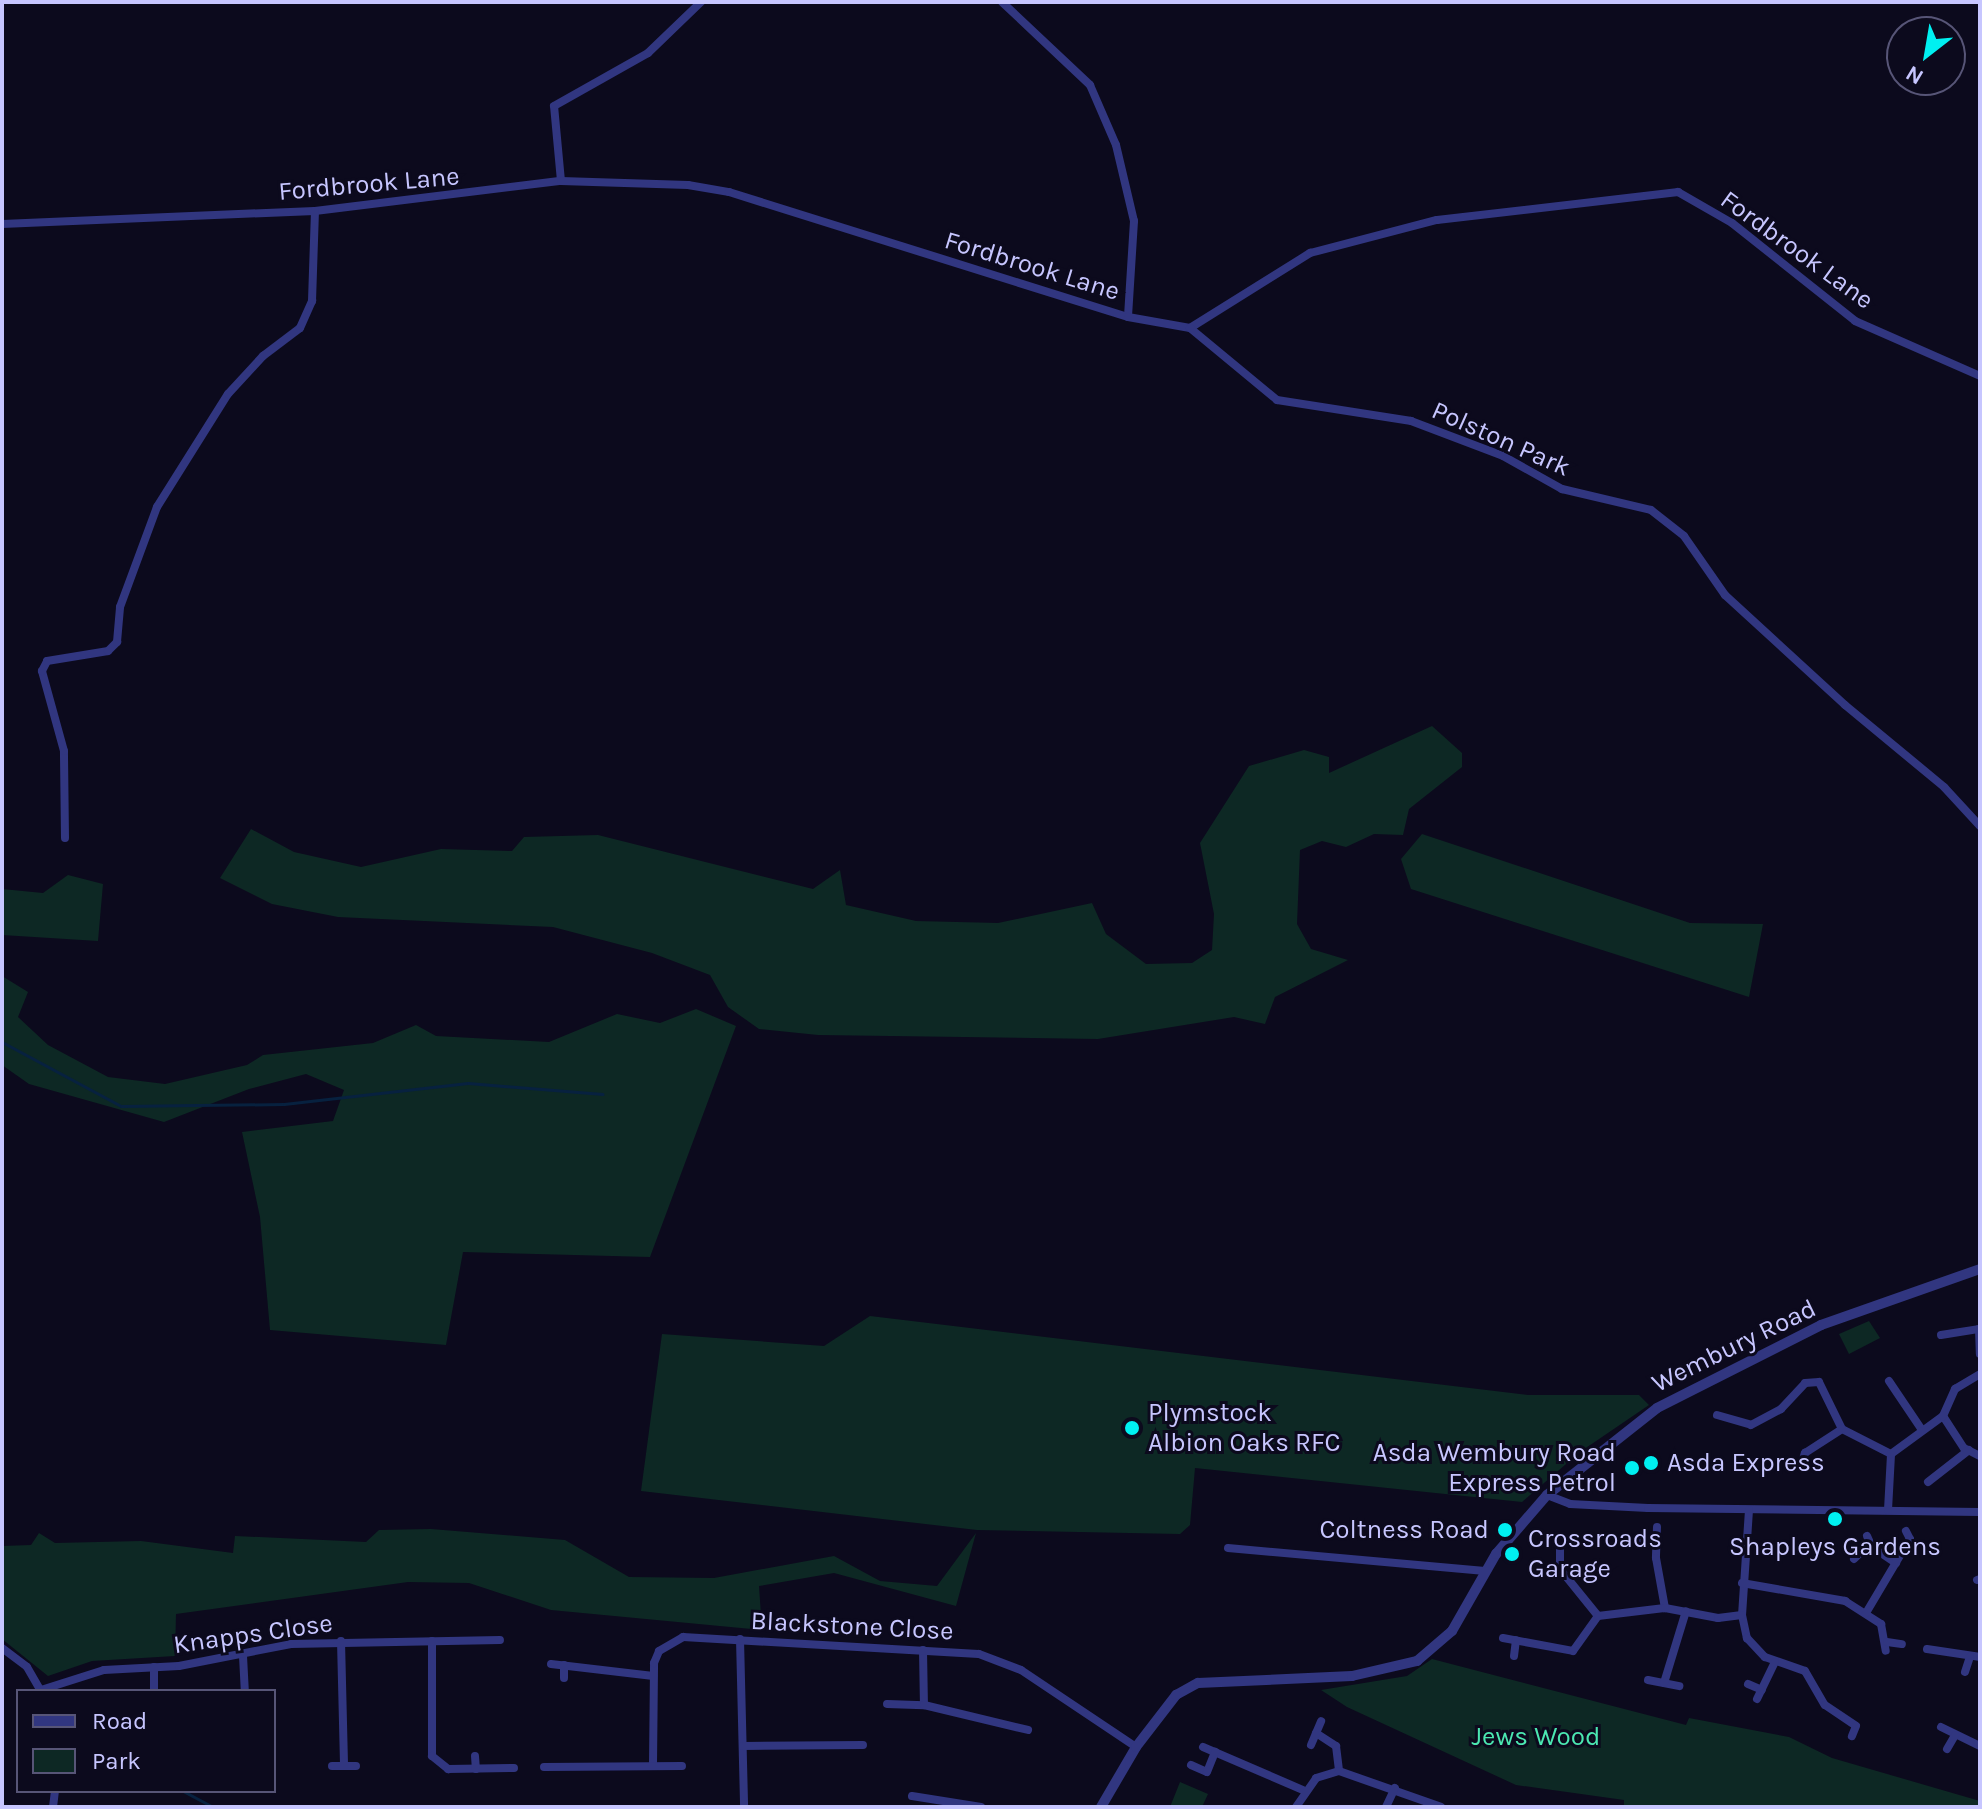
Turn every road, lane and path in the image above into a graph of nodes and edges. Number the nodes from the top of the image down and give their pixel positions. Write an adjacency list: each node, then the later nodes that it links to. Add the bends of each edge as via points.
1 (701, 2): 3 (street, via 648,53 554,106)
2 (1002, 2): 6 (street, via 1090,85 1116,145 1134,221)
3 (561, 181): 4 (street, Fordbrook Lane); 6 (street, Fordbrook Lane, via 637,181 729,192)
4 (315, 211): 5 (street, Fordbrook Lane); 10 (street, via 312,301 300,328 263,356 228,394 157,507 120,607 117,642 108,651 47,661 42,671 64,751)
5 (2, 224)
6 (1128, 317): 7 (street, Fordbrook Lane)
7 (1190, 328): 8 (street, Fordbrook Lane, via 1310,253 1437,220 1678,192 1732,223 1855,321); 9 (street, Polston Park, via 1277,400 1411,421 1503,456 1562,489 1651,510 1684,536 1725,595 1944,787)
8 (1980, 376)
9 (1980, 826)
10 (65, 838)
11 (1980, 1269): 26 (street, Wembury Road, via 1821,1325 1704,1380 1657,1408)
12 (1979, 1329): 13 (street); 14 (street)
13 (1941, 1335)
14 (1980, 1354)
15 (1980, 1374): 18 (street, via 1955,1389)
16 (1889, 1381): 20 (street)
17 (1717, 1415): 19 (street, via 1751,1425 1781,1409 1812,1381 1823,1385)
18 (1943, 1416): 20 (street); 21 (street)
19 (1842, 1429): 22 (street); 24 (street, via 1805,1453)
20 (1922, 1430): 22 (street)
21 (1969, 1450): 23 (street); 25 (street)
22 (1891, 1454): 28 (street)
23 (1980, 1456)
24 (1801, 1465)
25 (1928, 1482)
26 (1547, 1495): 27 (street, via 1587,1506); 40 (street, Wembury Road)
27 (1749, 1510): 28 (street); 43 (street)
28 (1888, 1510): 29 (street)
29 (1980, 1512)
30 (1657, 1527): 33 (street)
31 (1906, 1531): 37 (street, via 1910,1539)
32 (1634, 1542): 33 (street)
33 (1655, 1544): 44 (street)
34 (1228, 1548): 40 (street)
35 (1560, 1548): 38 (street)
36 (1854, 1559): 37 (street, via 1868,1539)
37 (1896, 1563): 41 (street)
38 (1559, 1565): 39 (street); 48 (street)
39 (1547, 1566)
40 (1485, 1571): 93 (street, Wembury Road, via 1452,1631 1417,1661 1352,1676 1198,1683 1166,1705)
41 (1889, 1574): 42 (street); 46 (street)
42 (1898, 1580)
43 (1742, 1583): 46 (street, via 1829,1596); 47 (street)
44 (1665, 1608): 45 (street); 48 (street)
45 (1686, 1611): 47 (street, via 1718,1618); 71 (street)
46 (1866, 1613): 55 (street, via 1881,1624 1887,1646)
47 (1742, 1615): 63 (street, via 1747,1638)
48 (1598, 1616): 52 (street, via 1573,1651)
49 (1503, 1638): 52 (street)
50 (740, 1639): 58 (street, Blackstone Close); 68 (street, Blackstone Close, via 670,1641 659,1651); 91 (street)
51 (500, 1640): 54 (street, Knapps Close, via 474,1645)
52 (1516, 1640): 60 (street)
53 (341, 1641): 54 (street, Knapps Close); 59 (street, Knapps Close, via 291,1644); 102 (street)
54 (432, 1641): 108 (street, via 432,1756 448,1769)
55 (1902, 1644)
56 (2, 1648): 74 (street, via 27,1667)
57 (1927, 1649): 61 (street)
58 (923, 1650): 79 (street); 93 (street, Blackstone Close, via 999,1659)
59 (243, 1656): 66 (street, Knapps Close); 77 (street)
60 (1514, 1656)
61 (1970, 1657): 62 (street); 67 (street)
62 (1980, 1657)
63 (1775, 1662): 72 (street, via 1760,1695); 87 (street, via 1805,1671 1825,1705 1856,1726)
64 (551, 1664): 65 (street)
65 (564, 1665): 68 (street); 69 (street)
66 (154, 1667): 75 (street, Knapps Close, via 104,1670); 76 (street)
67 (1965, 1672)
68 (653, 1676): 99 (street, Blackstone Close)
69 (564, 1678)
70 (1648, 1680): 71 (street)
71 (1664, 1683): 73 (street)
72 (1748, 1684)
73 (1679, 1686)
74 (40, 1689)
75 (44, 1689)
76 (154, 1689)
77 (245, 1689)
78 (887, 1704): 79 (street)
79 (924, 1705): 81 (street)
80 (989, 1708): 81 (street)
81 (987, 1720): 84 (street)
82 (1321, 1721): 85 (street)
83 (1941, 1727): 86 (street)
84 (1028, 1730)
85 (1316, 1733): 90 (street); 109 (street, via 1336,1746)
86 (1955, 1735): 92 (street); 95 (street)
87 (1852, 1736)
88 (846, 1745): 89 (street); 91 (street); 98 (street)
89 (863, 1745)
90 (1311, 1745)
91 (743, 1746): 115 (street)
92 (1980, 1746)
93 (1136, 1747): 117 (street, Wembury Road)
94 (1203, 1747): 96 (street)
95 (1947, 1749)
96 (1215, 1752): 100 (street, via 1207,1772); 112 (street)
97 (475, 1756): 108 (street)
98 (847, 1757)
99 (653, 1764): 104 (street); 105 (street)
100 (1191, 1765)
101 (332, 1766): 102 (street)
102 (344, 1766): 103 (street)
103 (356, 1766)
104 (575, 1766): 106 (street); 110 (street)
105 (682, 1766)
106 (544, 1767)
107 (514, 1768): 108 (street)
108 (476, 1769)
109 (1339, 1771): 111 (street); 112 (street, via 1328,1772)
110 (576, 1779)
111 (1395, 1788): 119 (street); 120 (street)
112 (1303, 1790): 118 (street)
113 (912, 1796): 114 (street)
114 (926, 1802): 116 (street)
115 (744, 1807)
116 (981, 1807)
117 (1101, 1807)
118 (1296, 1807)
119 (1386, 1807)
120 (1441, 1807)

